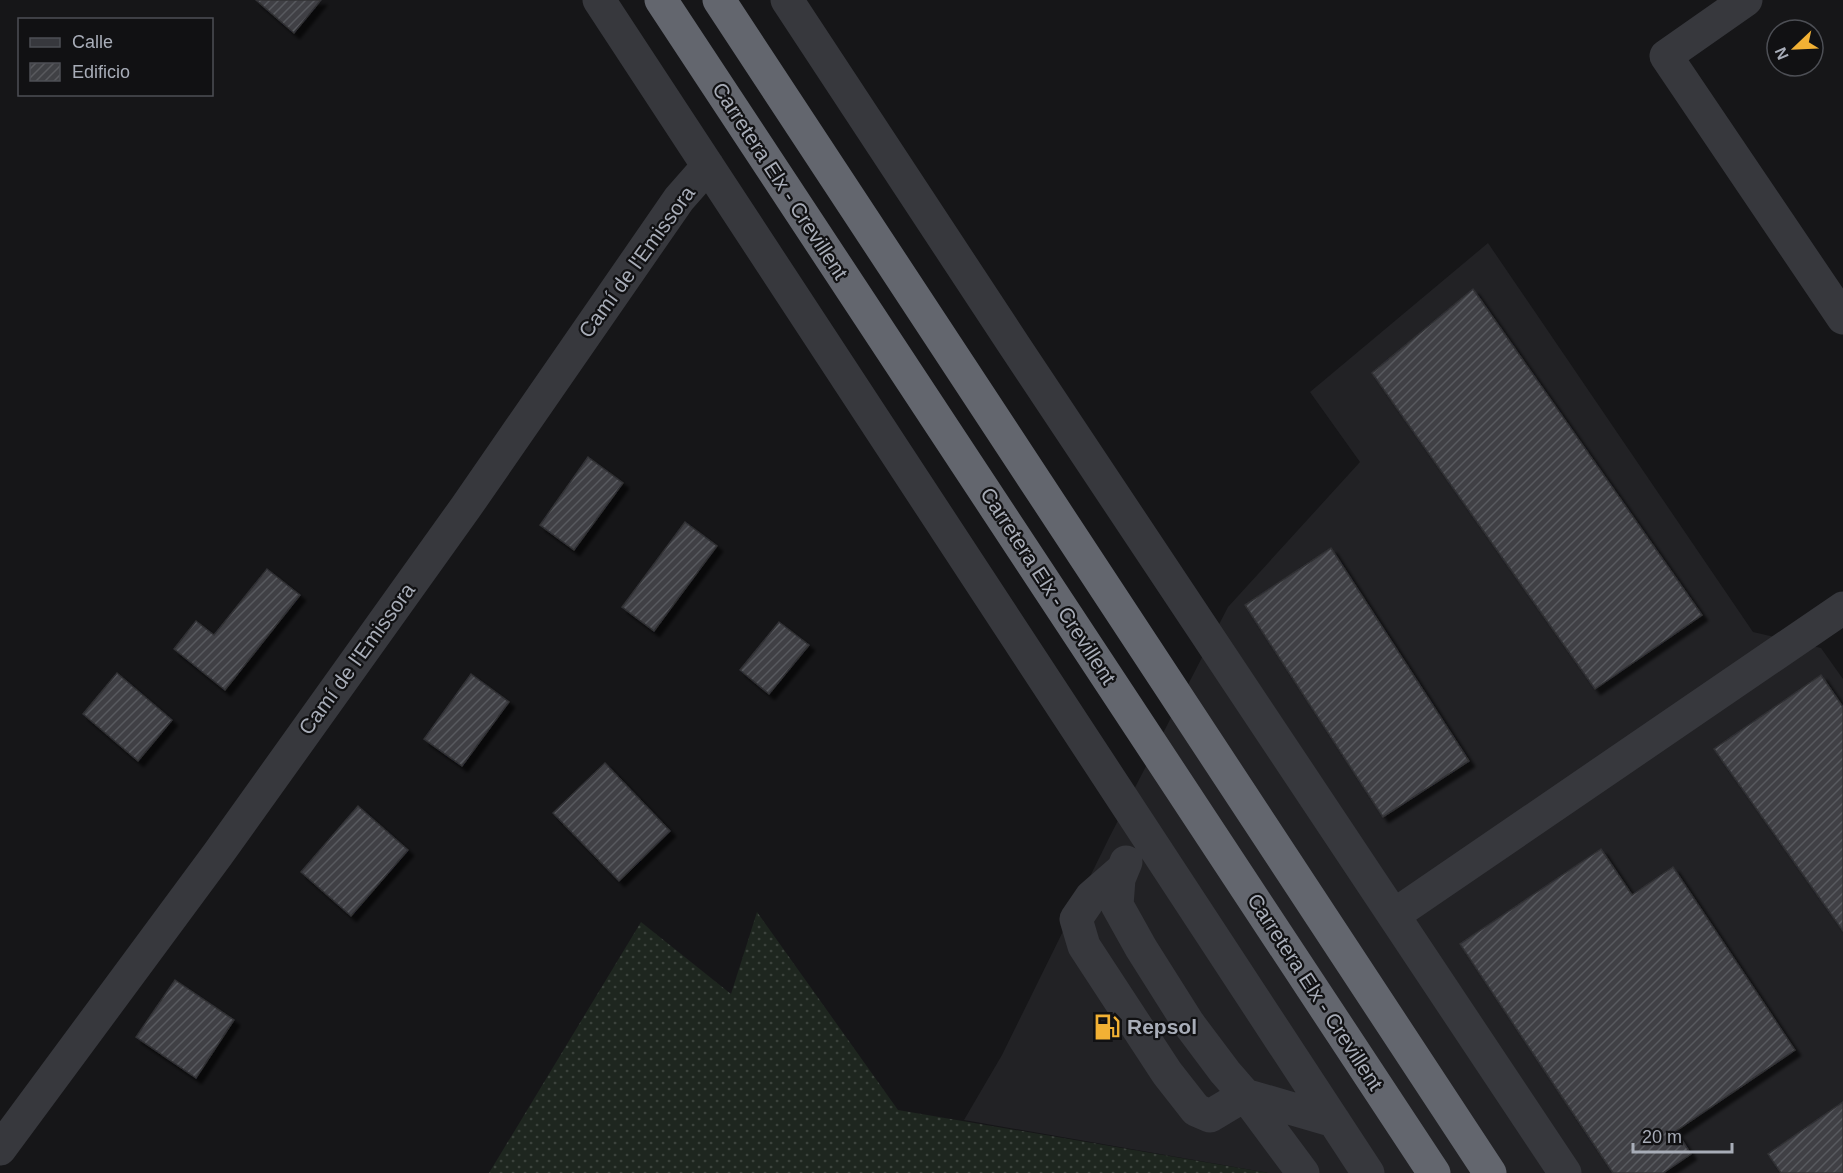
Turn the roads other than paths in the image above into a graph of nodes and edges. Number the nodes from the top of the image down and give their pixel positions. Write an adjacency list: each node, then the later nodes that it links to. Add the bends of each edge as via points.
1 (599, 0): 6 (street)
2 (662, 0): 17 (highway, Carretera Elx - Crevillent)
3 (719, 0): 18 (highway)
4 (787, 0): 11 (street)
5 (1746, 0): 7 (street, via 1666,56)
6 (708, 166): 9 (street); 14 (street, Camí de l'Emissora, via 679,200 218,854)
7 (1843, 318)
8 (1843, 608): 11 (street)
9 (1141, 827): 10 (street); 13 (street)
10 (1122, 870): 12 (street, via 1117,905 1140,948 1189,1024); 12 (street, via 1091,897 1076,919 1084,946 1167,1073 1196,1110 1210,1116)
11 (1394, 915): 19 (street)
12 (1245, 1095): 13 (street); 15 (street)
13 (1334, 1121): 16 (street)
14 (0, 1149)
15 (1303, 1173)
16 (1368, 1173)
17 (1434, 1173)
18 (1490, 1173)
19 (1565, 1173)

